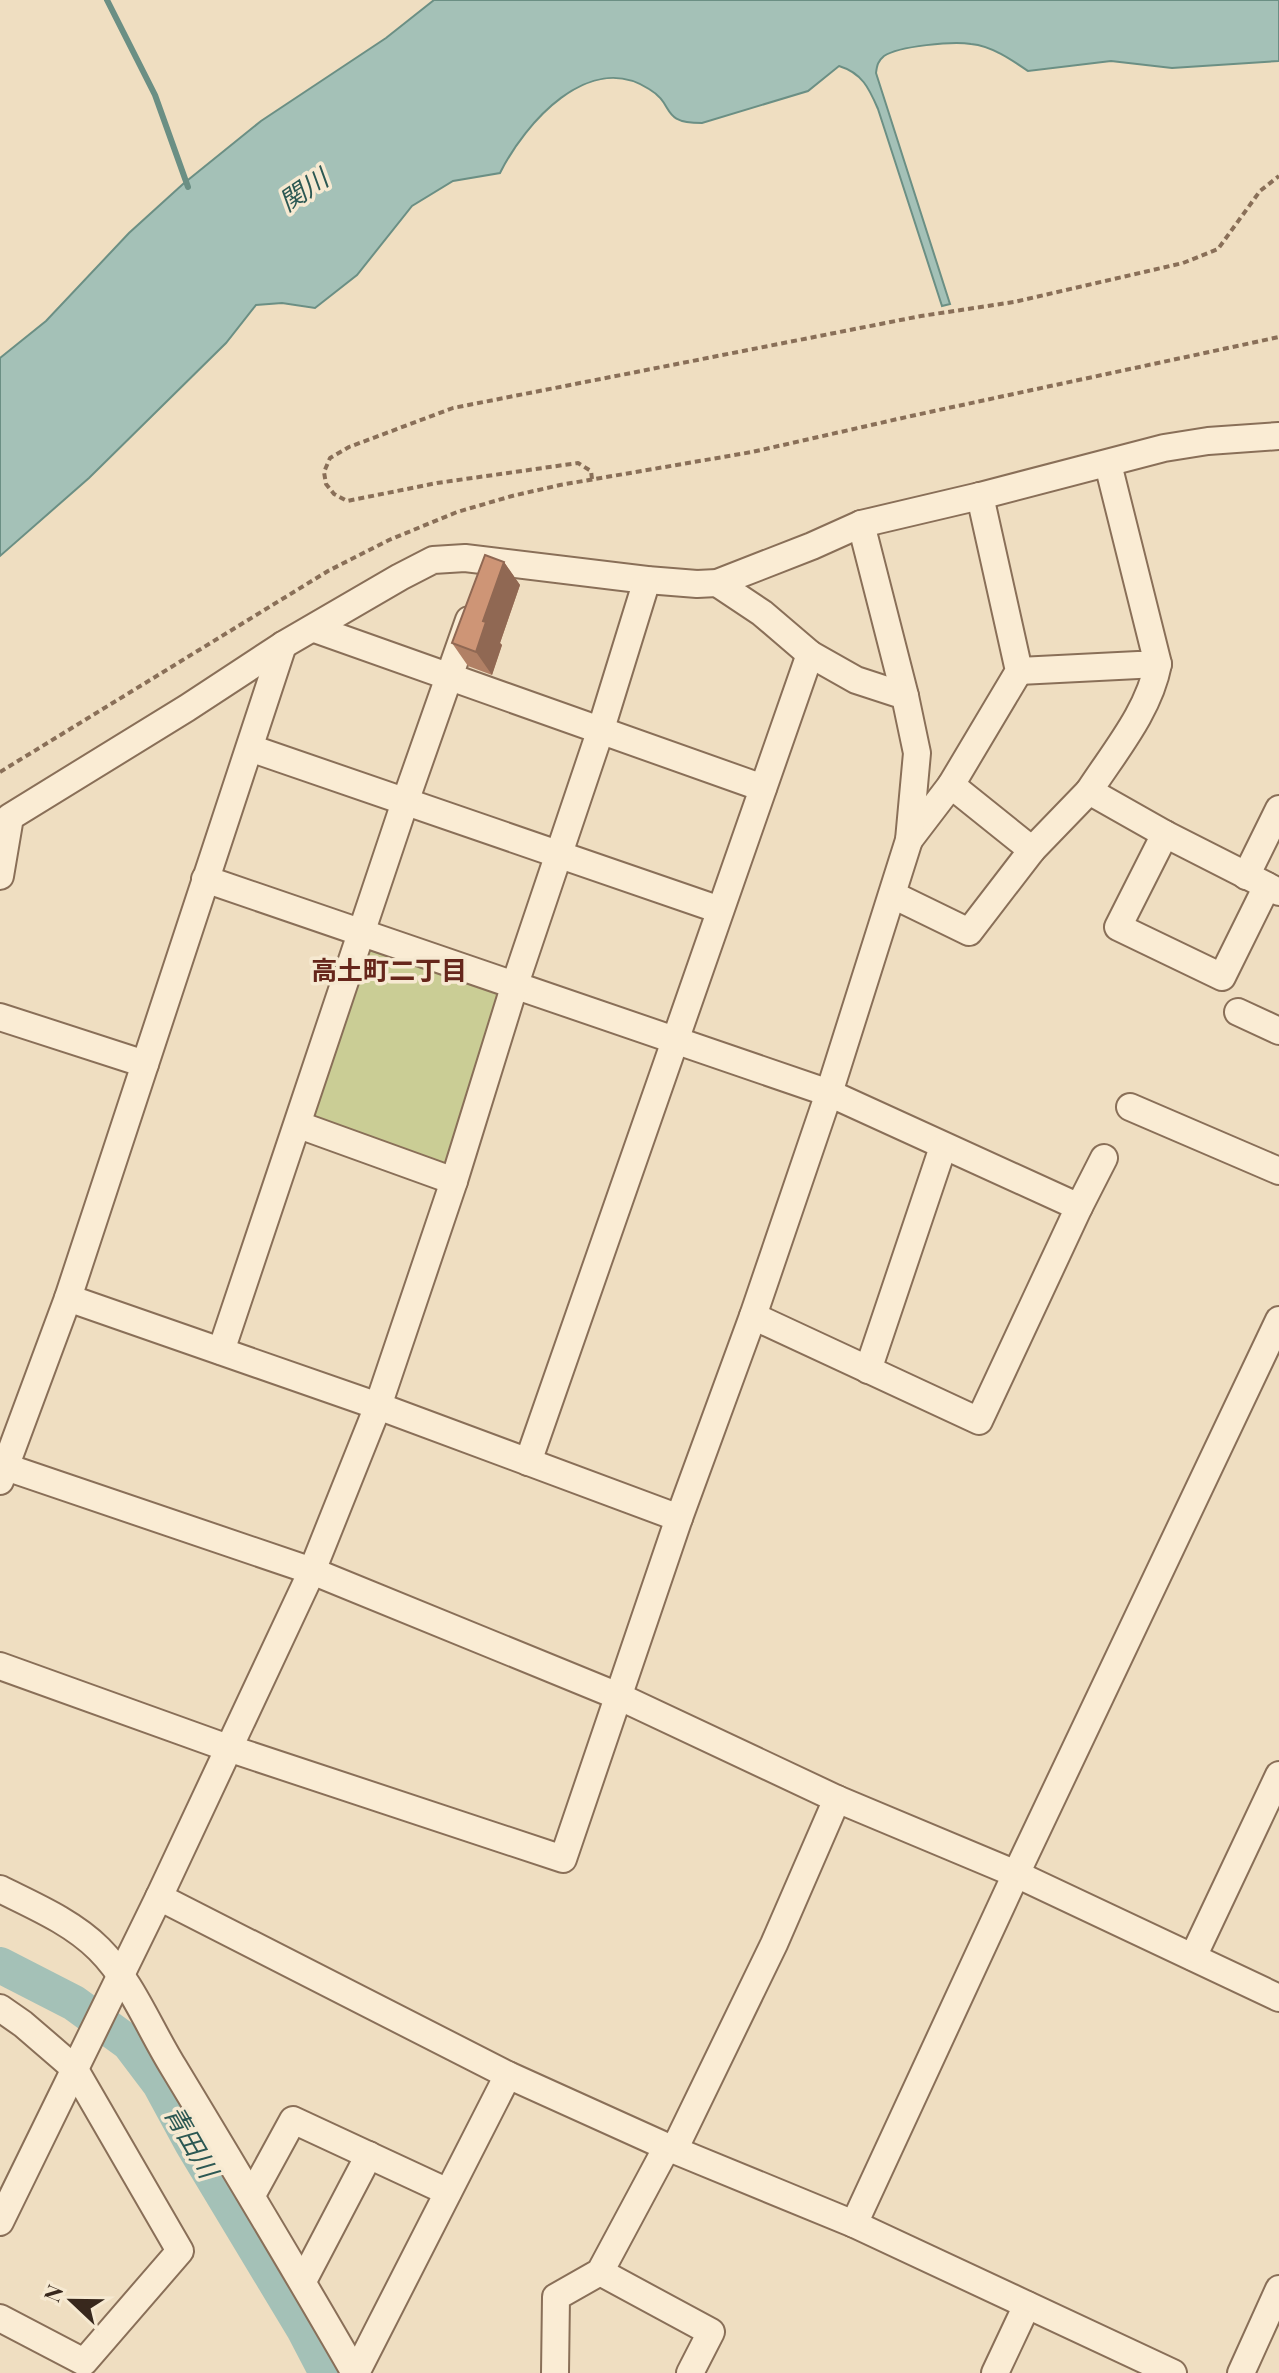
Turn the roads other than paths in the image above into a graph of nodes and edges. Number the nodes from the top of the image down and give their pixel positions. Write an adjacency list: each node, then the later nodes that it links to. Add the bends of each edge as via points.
1 (1279, 436): 2 (street, via 1164,448)
2 (1108, 464): 3 (street); 11 (street)
3 (980, 496): 4 (street); 12 (street)
4 (861, 524): 7 (street); 14 (street)
5 (491, 561): 6 (street); 8 (street, via 433,560); 13 (street)
6 (647, 580): 7 (street); 15 (street)
7 (717, 583): 10 (street)
8 (315, 629): 9 (street); 13 (street)
9 (283, 645): 16 (street); 26 (street, via 10,817)
10 (810, 654): 14 (street, via 856,680); 18 (street)
11 (1158, 664): 12 (street); 19 (street, via 1139,713)
12 (1019, 671): 17 (street)
13 (447, 676): 15 (street); 20 (street)
14 (905, 696): 23 (street, via 917,753)
15 (600, 732): 18 (street); 25 (street)
16 (250, 748): 20 (street); 27 (street)
17 (951, 785): 23 (street); 24 (street)
18 (763, 788): 30 (street)
19 (1089, 791): 22 (street); 24 (street)
20 (405, 802): 25 (street); 31 (street)
21 (1279, 809): 28 (street)
22 (1165, 834): 28 (street); 28 (street, via 1118,927 1222,977)
23 (909, 840): 29 (street)
24 (1032, 850): 29 (street, via 969,932)
25 (559, 854): 30 (street); 32 (street)
26 (0, 876)
27 (205, 879): 31 (street); 37 (street)
28 (1264, 885)
29 (893, 895): 38 (street)
30 (720, 910): 36 (street)
31 (363, 931): 32 (street); 40 (street)
32 (515, 984): 36 (street); 44 (street)
33 (1238, 1012): 35 (street)
34 (0, 1017): 37 (street)
35 (1279, 1031)
36 (675, 1038): 38 (street); 52 (street)
37 (145, 1064): 46 (street)
38 (829, 1093): 41 (street); 47 (street)
39 (1130, 1107): 43 (street)
40 (299, 1125): 44 (street); 49 (street)
41 (943, 1147): 45 (street); 50 (street)
42 (1104, 1158): 45 (street)
43 (1279, 1171)
44 (454, 1181): 51 (street)
45 (1079, 1207): 50 (street, via 979,1421)
46 (68, 1298): 49 (street); 53 (street)
47 (753, 1316): 50 (street); 54 (street)
48 (1279, 1320): 61 (street)
49 (221, 1351): 51 (street)
50 (868, 1370)
51 (378, 1406): 52 (street); 55 (street)
52 (528, 1462): 54 (street)
53 (2, 1471): 55 (street)
54 (679, 1518): 57 (street)
55 (312, 1571): 57 (street); 58 (street)
56 (0, 1666): 58 (street)
57 (618, 1696): 58 (street, via 563,1859); 60 (street)
58 (228, 1748): 63 (street)
59 (1279, 1775): 64 (street)
60 (837, 1799): 61 (street); 70 (street, via 774,1944)
61 (1016, 1874): 64 (street); 75 (street)
62 (0, 1889): 65 (street, via 78,1931 99,1949)
63 (159, 1897): 65 (street); 69 (street)
64 (1193, 1957): 66 (street)
65 (117, 1981): 68 (street); 73 (street)
66 (1279, 1998)
67 (0, 2008): 68 (street)
68 (78, 2060): 74 (street); 80 (street, via 180,2251 84,2362)
69 (508, 2075): 70 (street); 72 (street)
70 (671, 2148): 75 (street); 76 (street)
71 (369, 2155): 72 (street); 73 (street, via 293,2120); 77 (street)
72 (448, 2192): 81 (street)
73 (252, 2195): 77 (street)
74 (0, 2222)
75 (854, 2224): 79 (street)
76 (600, 2272): 82 (street, via 556,2297); 83 (street, via 711,2332)
77 (303, 2281): 81 (street)
78 (1279, 2289): 86 (street)
79 (1027, 2305): 84 (street); 85 (street)
80 (0, 2318)
81 (356, 2373)
82 (555, 2373)
83 (690, 2373)
84 (995, 2373)
85 (1173, 2373)
86 (1241, 2373)

